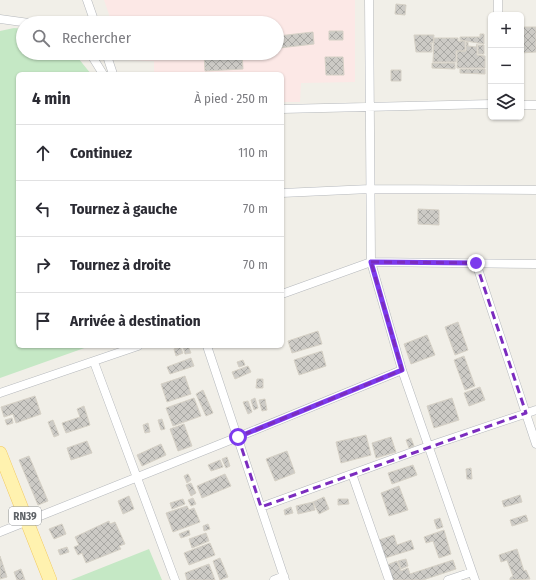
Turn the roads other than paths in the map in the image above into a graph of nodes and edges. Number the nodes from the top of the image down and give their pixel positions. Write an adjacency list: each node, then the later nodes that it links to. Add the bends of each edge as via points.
1 (87, 0): 5 (street)
2 (369, 0): 13 (street)
3 (498, 0): 4 (street)
4 (498, 12)
5 (93, 16)
6 (0, 19): 7 (street)
7 (16, 21)
8 (94, 60): 10 (street)
9 (108, 60): 11 (street)
10 (102, 72)
11 (112, 72)
12 (488, 104): 13 (street)
13 (370, 105): 16 (street); 17 (street)
14 (524, 105): 15 (street)
15 (536, 105)
16 (284, 109)
17 (370, 189): 18 (street); 19 (street); 20 (street)
18 (536, 190)
19 (284, 193)
20 (371, 262): 21 (street); 23 (street); 27 (street)
21 (476, 263): 22 (street); 30 (street)
22 (536, 264)
23 (284, 293)
24 (132, 348): 26 (street)
25 (208, 348): 31 (street)
26 (94, 362): 28 (street); 36 (street)
27 (402, 370): 31 (street); 33 (street)
28 (0, 393)
29 (536, 410): 30 (street)
30 (526, 414): 32 (street); 33 (street)
31 (238, 437): 36 (street); 37 (street)
32 (536, 444)
33 (429, 446): 35 (street); 40 (street)
34 (0, 453): 38 (main road, RN39)
35 (352, 474): 37 (street); 45 (street)
36 (136, 477): 38 (street); 43 (street)
37 (261, 507): 41 (street)
38 (28, 522): 39 (street); 42 (main road, RN39)
39 (0, 532)
40 (472, 572): 46 (street); 47 (street)
41 (285, 578): 44 (street)
42 (50, 580)
43 (175, 580)
44 (274, 580)
45 (389, 580)
46 (448, 580)
47 (475, 580)

